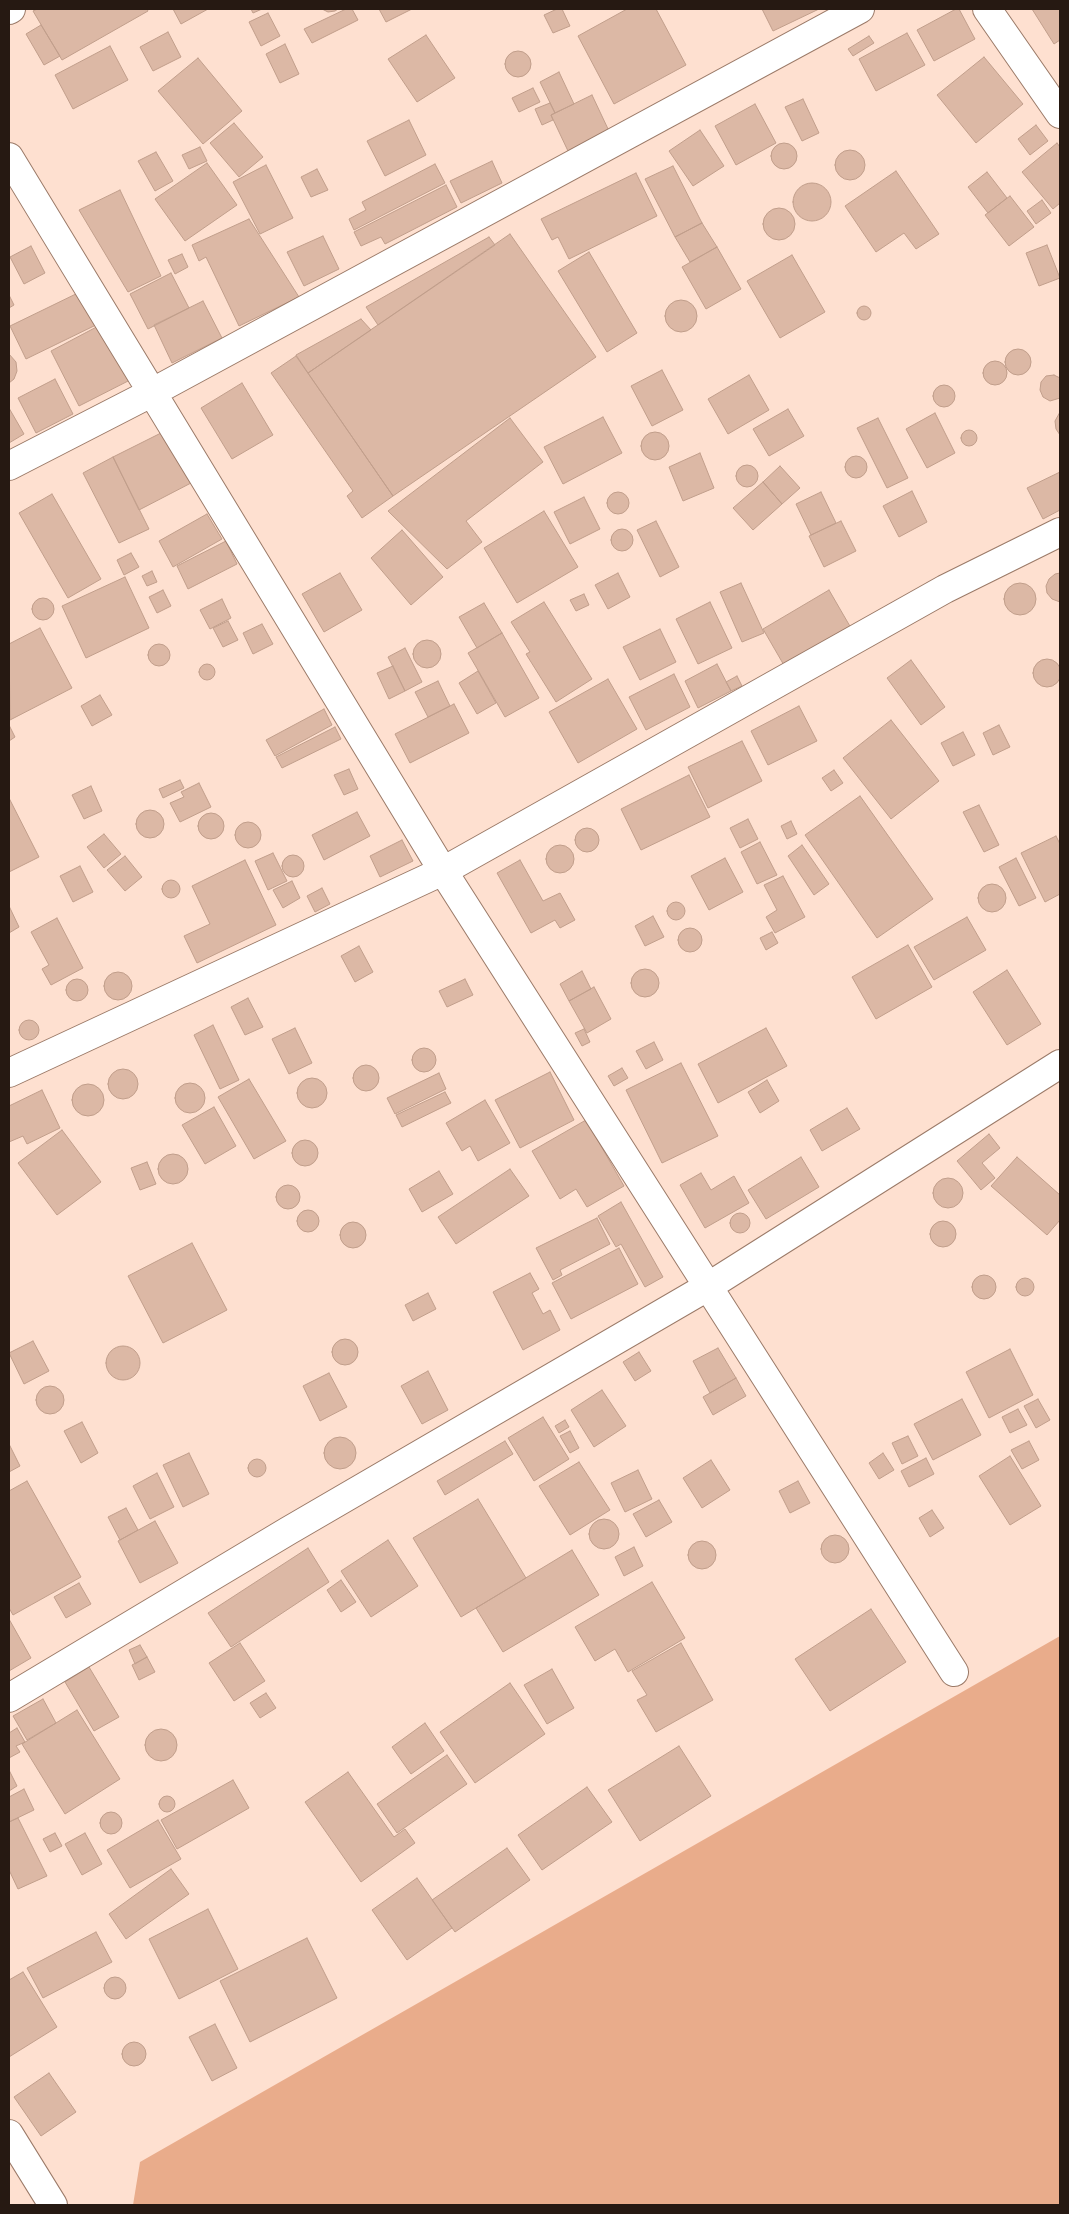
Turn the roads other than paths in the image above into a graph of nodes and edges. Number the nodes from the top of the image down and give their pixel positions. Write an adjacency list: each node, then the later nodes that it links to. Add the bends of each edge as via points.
1 (860, 9): 5 (street)
2 (987, 9): 3 (street)
3 (1060, 114)
4 (9, 157): 5 (street)
5 (151, 393): 6 (street); 8 (street)
6 (9, 466)
7 (1060, 532): 8 (street, via 945,589)
8 (443, 871): 10 (street); 11 (street)
9 (1060, 1064): 11 (street)
10 (9, 1073)
11 (709, 1286): 12 (street); 13 (street)
12 (954, 1672)
13 (9, 1698)
14 (9, 2134): 15 (street)
15 (53, 2205)

